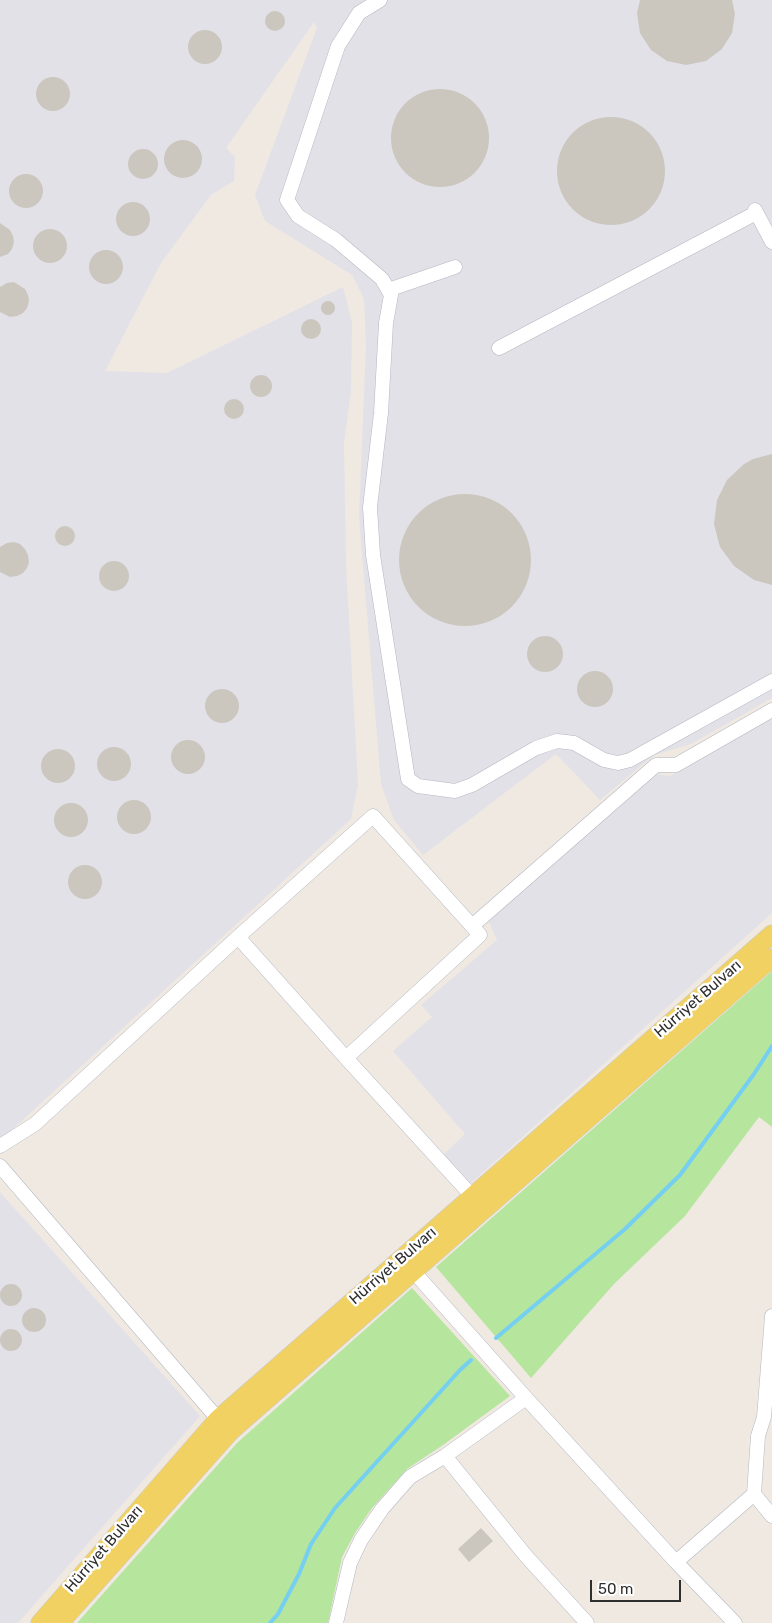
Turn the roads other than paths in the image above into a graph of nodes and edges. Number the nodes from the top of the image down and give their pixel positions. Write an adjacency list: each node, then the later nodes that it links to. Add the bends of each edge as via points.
1 (380, 0): 4 (street, via 359,13 338,46 288,200 298,216 336,240 382,279)
2 (772, 242): 5 (street, via 756,211)
3 (455, 267): 4 (street)
4 (388, 290): 6 (street, via 391,295 370,507 373,556 408,779 418,786 454,791 472,785 536,748 557,741 574,743 604,760 630,760)
5 (499, 348)
6 (772, 681)
7 (772, 710): 8 (street, via 676,765 656,765)
8 (472, 926): 10 (street, via 373,816); 12 (street, via 480,935)
9 (772, 934): 15 (main road, Hürriyet Bulvarı)
10 (238, 937): 12 (street); 13 (street, via 35,1124)
11 (772, 958): 16 (main road, Hürriyet Bulvarı)
12 (346, 1058): 15 (street)
13 (0, 1146)
14 (0, 1166): 21 (street)
15 (472, 1196): 16 (street); 21 (main road, Hürriyet Bulvarı)
16 (487, 1209): 17 (main road, Hürriyet Bulvarı)
17 (414, 1272): 19 (street); 27 (main road, Hürriyet Bulvarı, via 231,1431)
18 (772, 1316): 20 (street)
19 (526, 1398): 22 (street); 25 (street)
20 (768, 1416): 23 (street, via 758,1436)
21 (218, 1419): 26 (main road, Hürriyet Bulvarı)
22 (444, 1456): 28 (street, via 410,1477 361,1540 350,1563); 29 (street, via 526,1556)
23 (754, 1494): 24 (street); 25 (street)
24 (772, 1516)
25 (676, 1562): 30 (street)
26 (40, 1623)
27 (60, 1623)
28 (336, 1623)
29 (587, 1623)
30 (735, 1623)

